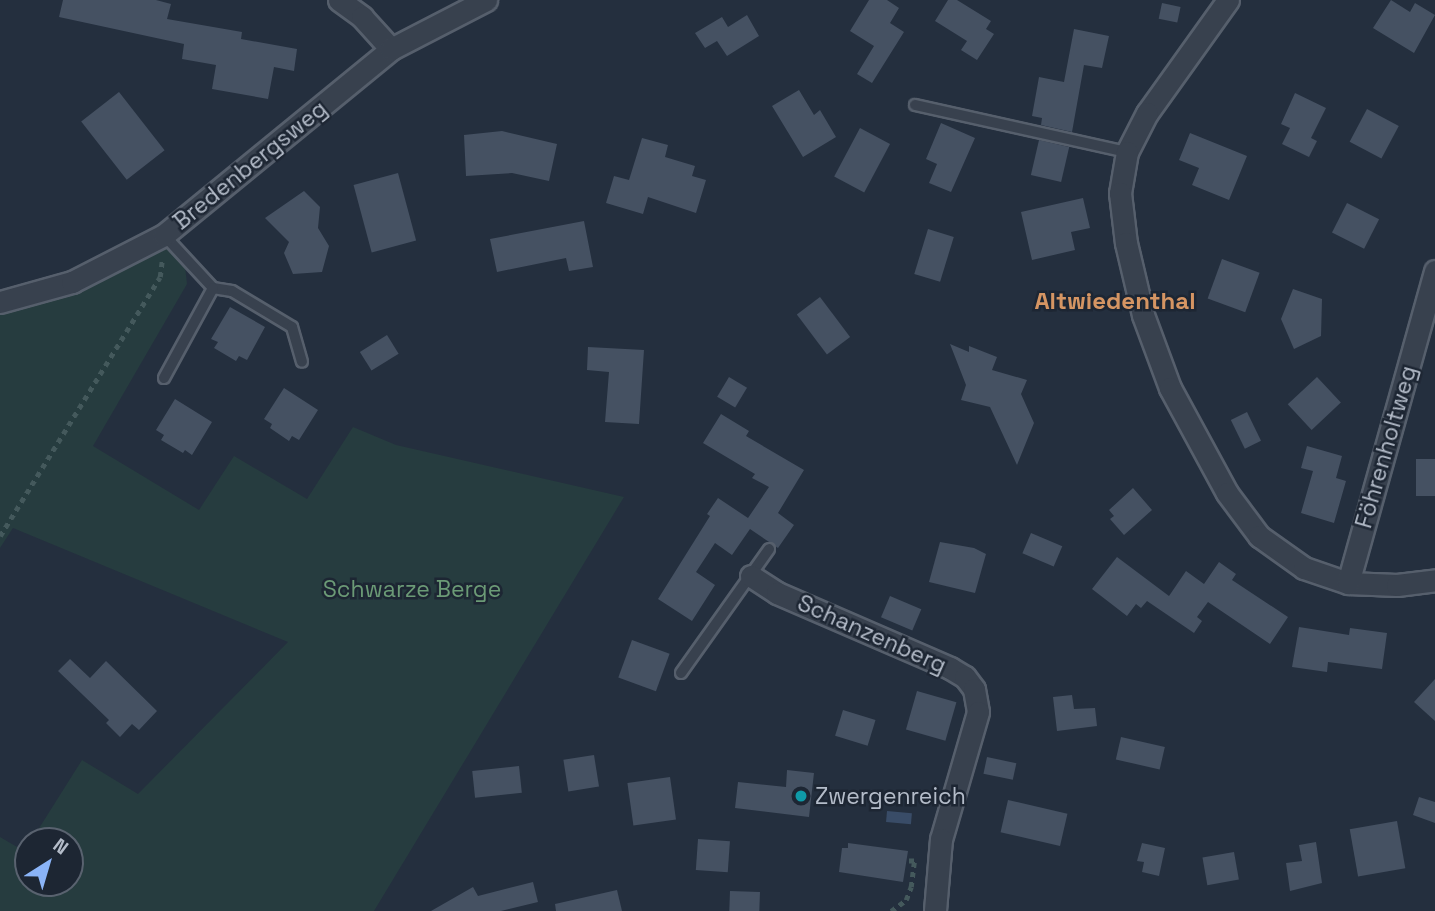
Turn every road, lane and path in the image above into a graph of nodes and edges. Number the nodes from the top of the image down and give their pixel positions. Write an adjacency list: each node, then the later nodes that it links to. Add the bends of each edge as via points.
1 (339, 0): 4 (street)
2 (1228, 0): 6 (street, via 1147,113)
3 (481, 1): 4 (street, Bredenbergsweg)
4 (391, 49): 7 (street, Bredenbergsweg)
5 (915, 105): 6 (lane)
6 (1127, 152): 17 (street, via 1120,193 1126,243 1143,314 1170,388 1227,493 1259,536 1304,568)
7 (164, 235): 9 (lane); 10 (street, Bredenbergsweg, via 72,282); 13 (path, via 160,277)
8 (1435, 271): 17 (street, Föhrenholtweg)
9 (213, 288): 11 (lane, via 232,291 292,327); 12 (lane)
10 (0, 302)
11 (302, 362)
12 (164, 378)
13 (0, 536)
14 (769, 550): 15 (lane)
15 (751, 576): 18 (lane); 21 (street, Schanzenberg, via 777,593 950,668 974,689 978,712 941,839)
16 (1435, 580): 17 (street, via 1397,585)
17 (1348, 583)
18 (681, 673)
19 (906, 861): 20 (path, via 914,861 911,887 906,900)
20 (891, 911)
21 (935, 911)

